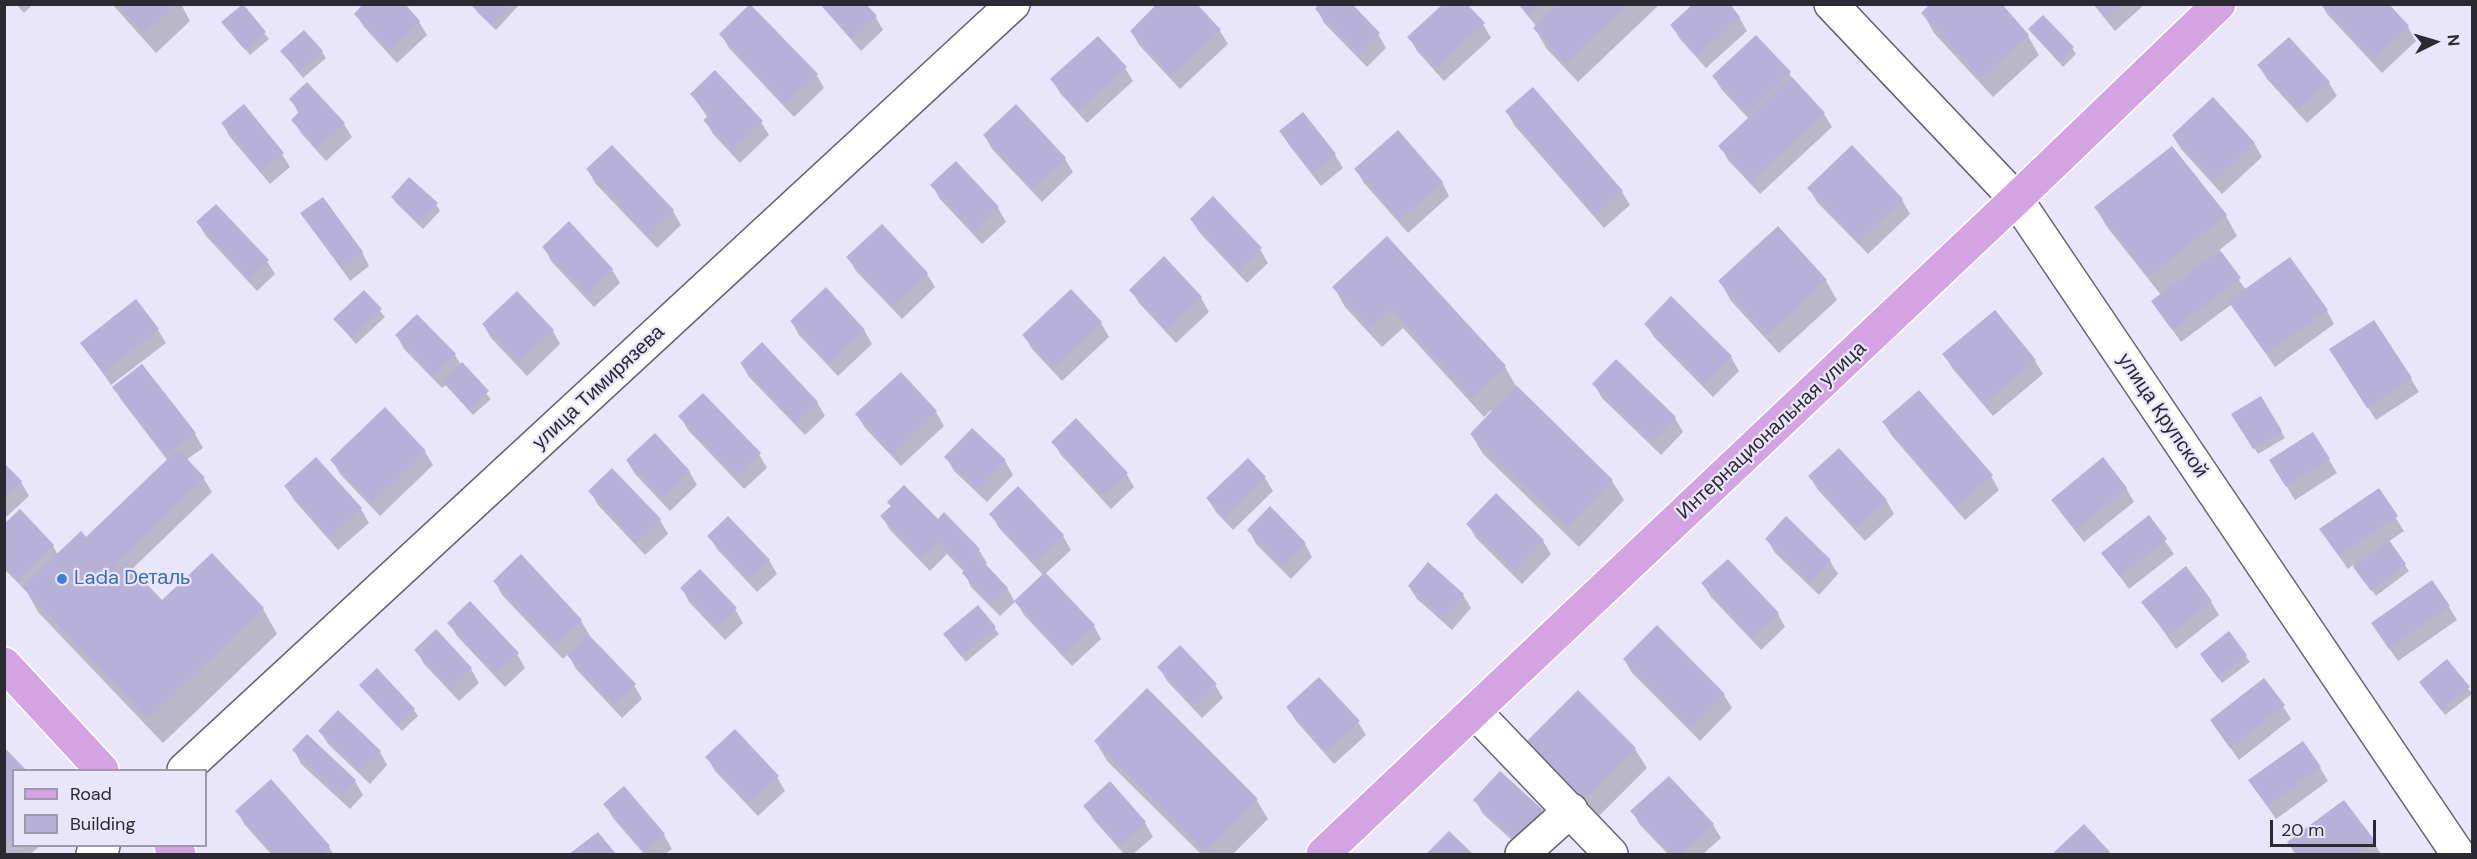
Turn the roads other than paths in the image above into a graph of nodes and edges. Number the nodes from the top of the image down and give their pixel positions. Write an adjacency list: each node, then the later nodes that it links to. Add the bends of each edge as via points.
1 (1013, 4): 8 (street, улица Тимирязева)
2 (1831, 4): 4 (street, улица Крупской)
3 (2219, 4): 4 (main road, Интернациональная улица)
4 (2016, 199): 6 (main road, Интернациональная улица); 13 (street, улица Крупской)
5 (4, 664): 7 (main road)
6 (1475, 712): 9 (street); 10 (main road, Интернациональная улица)
7 (100, 769)
8 (186, 769)
9 (1571, 810): 11 (street); 12 (street)
10 (1323, 855)
11 (1522, 855)
12 (1611, 855)
13 (2458, 855)

